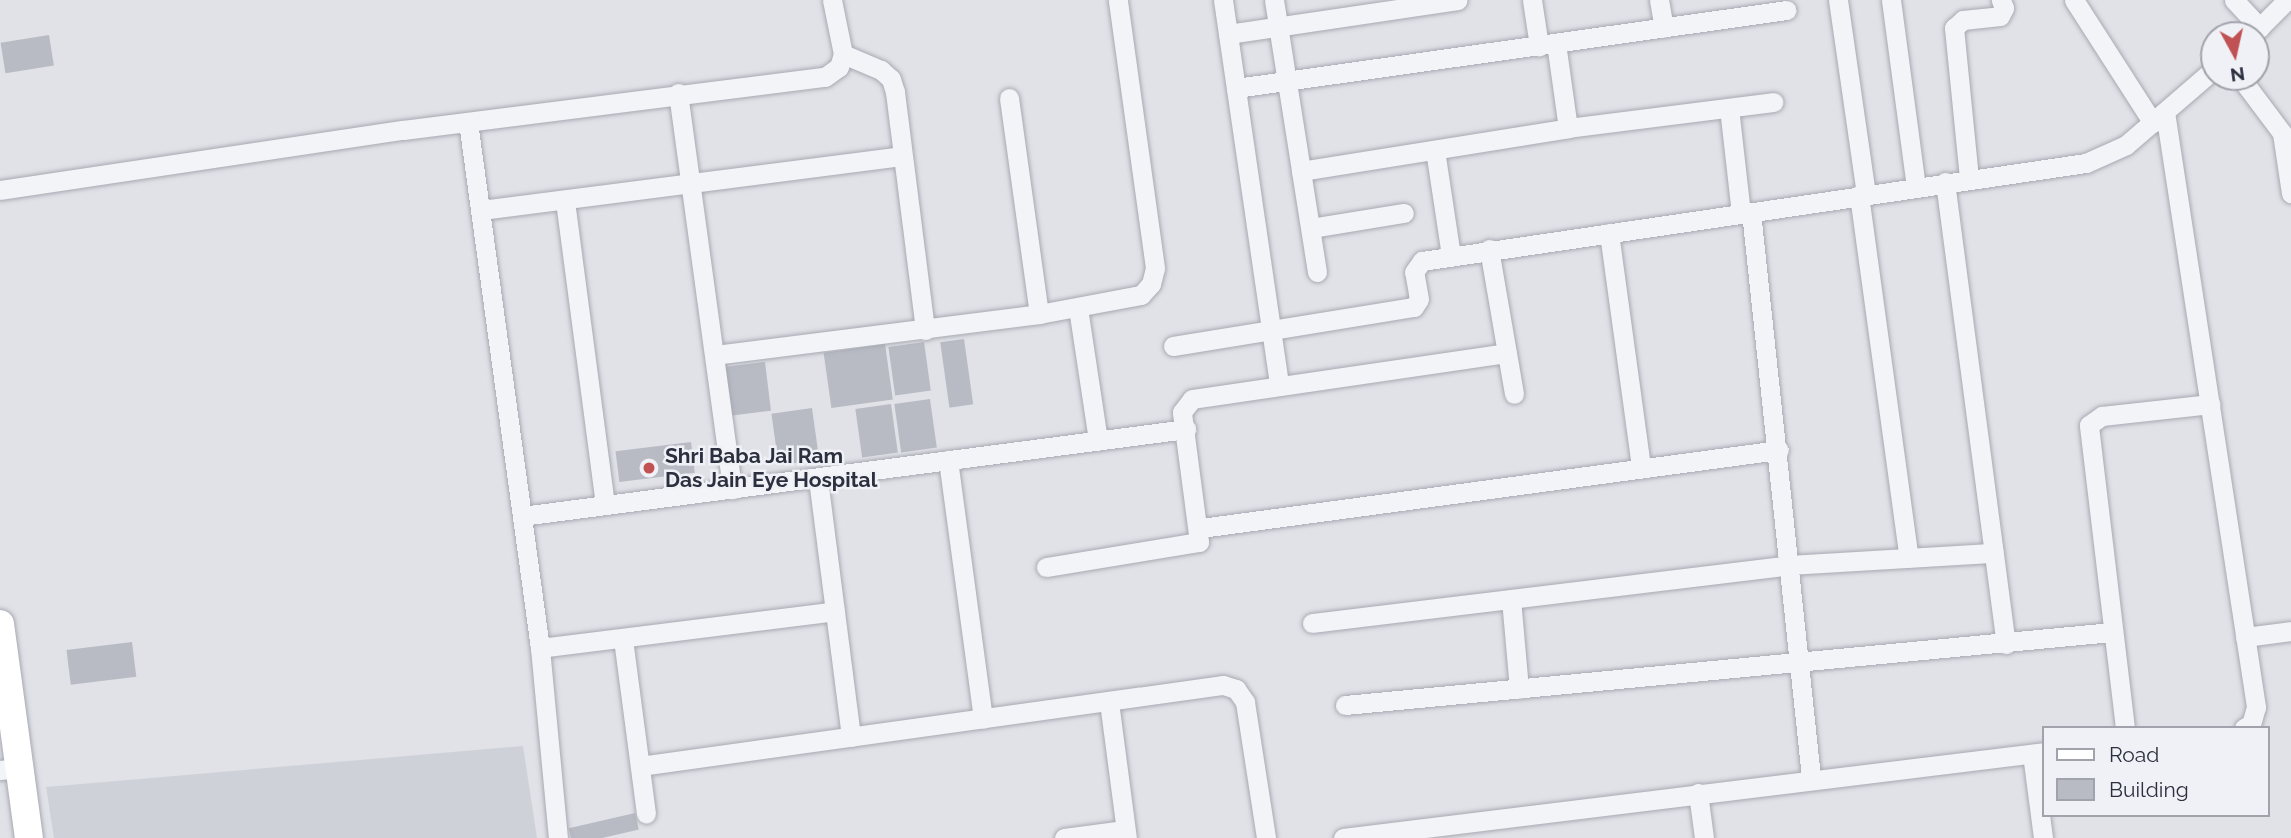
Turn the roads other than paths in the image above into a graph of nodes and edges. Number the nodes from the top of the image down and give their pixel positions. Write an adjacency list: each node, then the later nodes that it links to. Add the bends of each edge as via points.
1 (832, 0): 21 (street)
2 (1118, 0): 52 (street, via 1156,268 1141,295)
3 (1223, 0): 19 (street)
4 (1274, 0): 17 (street)
5 (1457, 0): 17 (street)
6 (1532, 0): 20 (street)
7 (1659, 0): 18 (street)
8 (1838, 0): 42 (street)
9 (1891, 0): 39 (street)
10 (2001, 0): 36 (street, via 2000,16 1963,20 1954,28)
11 (2074, 0): 30 (street)
12 (2234, 0): 15 (street)
13 (2287, 0): 16 (street)
14 (1787, 10): 18 (street)
15 (2248, 21)
16 (2267, 21)
17 (1278, 28): 19 (street); 22 (street)
18 (1664, 28): 20 (street)
19 (1228, 34): 24 (street)
20 (1548, 44): 22 (street); 32 (street)
21 (843, 54): 26 (street, via 839,67 825,77); 34 (street, via 891,79)
22 (1287, 81): 24 (street); 35 (street)
23 (2200, 81): 30 (street)
24 (1236, 89): 55 (street)
25 (2251, 91): 41 (street, via 2282,132)
26 (678, 93): 31 (street); 38 (street)
27 (1009, 98): 53 (street)
28 (1773, 102): 29 (street)
29 (1729, 108): 32 (street); 46 (street)
30 (2159, 118): 36 (street, via 2110,155 2086,163); 61 (street)
31 (468, 122): 40 (street); 44 (street)
32 (1568, 128): 33 (street)
33 (1435, 150): 35 (street); 50 (street)
34 (902, 156): 38 (street); 54 (street)
35 (1301, 172): 47 (street)
36 (1969, 178): 37 (street)
37 (1945, 182): 39 (street); 72 (street)
38 (690, 183): 43 (street); 58 (street)
39 (1916, 187): 42 (street)
40 (0, 190)
41 (2291, 193)
42 (1862, 195): 46 (street); 73 (street)
43 (565, 201): 44 (street); 69 (street)
44 (481, 210): 70 (street)
45 (1404, 213): 47 (street)
46 (1746, 213): 48 (street); 64 (street)
47 (1311, 228): 51 (street)
48 (1609, 233): 49 (street); 66 (street)
49 (1489, 249): 50 (street); 57 (street)
50 (1451, 256): 55 (street, via 1417,265 1419,299 1414,307)
51 (1317, 272)
52 (1078, 308): 53 (street); 63 (street)
53 (1039, 314): 54 (street)
54 (925, 330): 58 (street)
55 (1271, 331): 56 (street); 59 (street)
56 (1173, 346)
57 (1507, 353): 59 (street); 60 (street)
58 (715, 355): 68 (street)
59 (1279, 385): 62 (street, via 1192,400 1182,412)
60 (1514, 394)
61 (2210, 404): 81 (street, via 2102,416 2089,425); 82 (street)
62 (1186, 429): 63 (street); 71 (street)
63 (1098, 440): 65 (street)
64 (1779, 450): 66 (street); 74 (street)
65 (948, 460): 67 (street); 91 (street)
66 (1641, 468): 71 (street)
67 (818, 479): 68 (street); 77 (street)
68 (732, 489): 69 (street)
69 (605, 503): 70 (street)
70 (523, 516): 85 (street)
71 (1201, 527): 75 (street, via 1199,542 1193,546)
72 (1994, 553): 73 (street); 84 (street)
73 (1909, 558): 74 (street)
74 (1790, 565): 76 (street); 86 (street)
75 (1046, 567)
76 (1511, 598): 78 (street); 88 (street)
77 (835, 611): 83 (street); 94 (street)
78 (1312, 622)
79 (0, 624): 87 (street)
80 (2291, 631): 82 (street)
81 (2112, 632): 84 (street); 92 (street)
82 (2245, 636): 93 (street, via 2256,707)
83 (623, 639): 85 (street); 96 (street)
84 (2006, 644): 86 (street)
85 (540, 648): 104 (street)
86 (1800, 664): 88 (street); 98 (street)
87 (3, 667): 97 (street)
88 (1519, 690): 90 (street)
89 (1109, 702): 91 (street); 102 (street); 106 (street, via 1223,685 1236,689 1245,702)
90 (1345, 705)
91 (983, 719): 94 (street)
92 (2125, 726)
93 (2248, 726)
94 (851, 737): 96 (street)
95 (2038, 753): 98 (street); 110 (street)
96 (640, 766): 100 (street)
97 (10, 769): 103 (street)
98 (1811, 778): 99 (street)
99 (1698, 793): 101 (street); 109 (street)
100 (646, 813)
101 (1483, 822): 107 (street); 108 (street)
102 (1125, 834): 105 (street)
103 (29, 838)
104 (558, 838)
105 (1064, 838)
106 (1266, 838)
107 (1343, 838)
108 (1500, 838)
109 (1704, 838)
110 (2043, 838)

